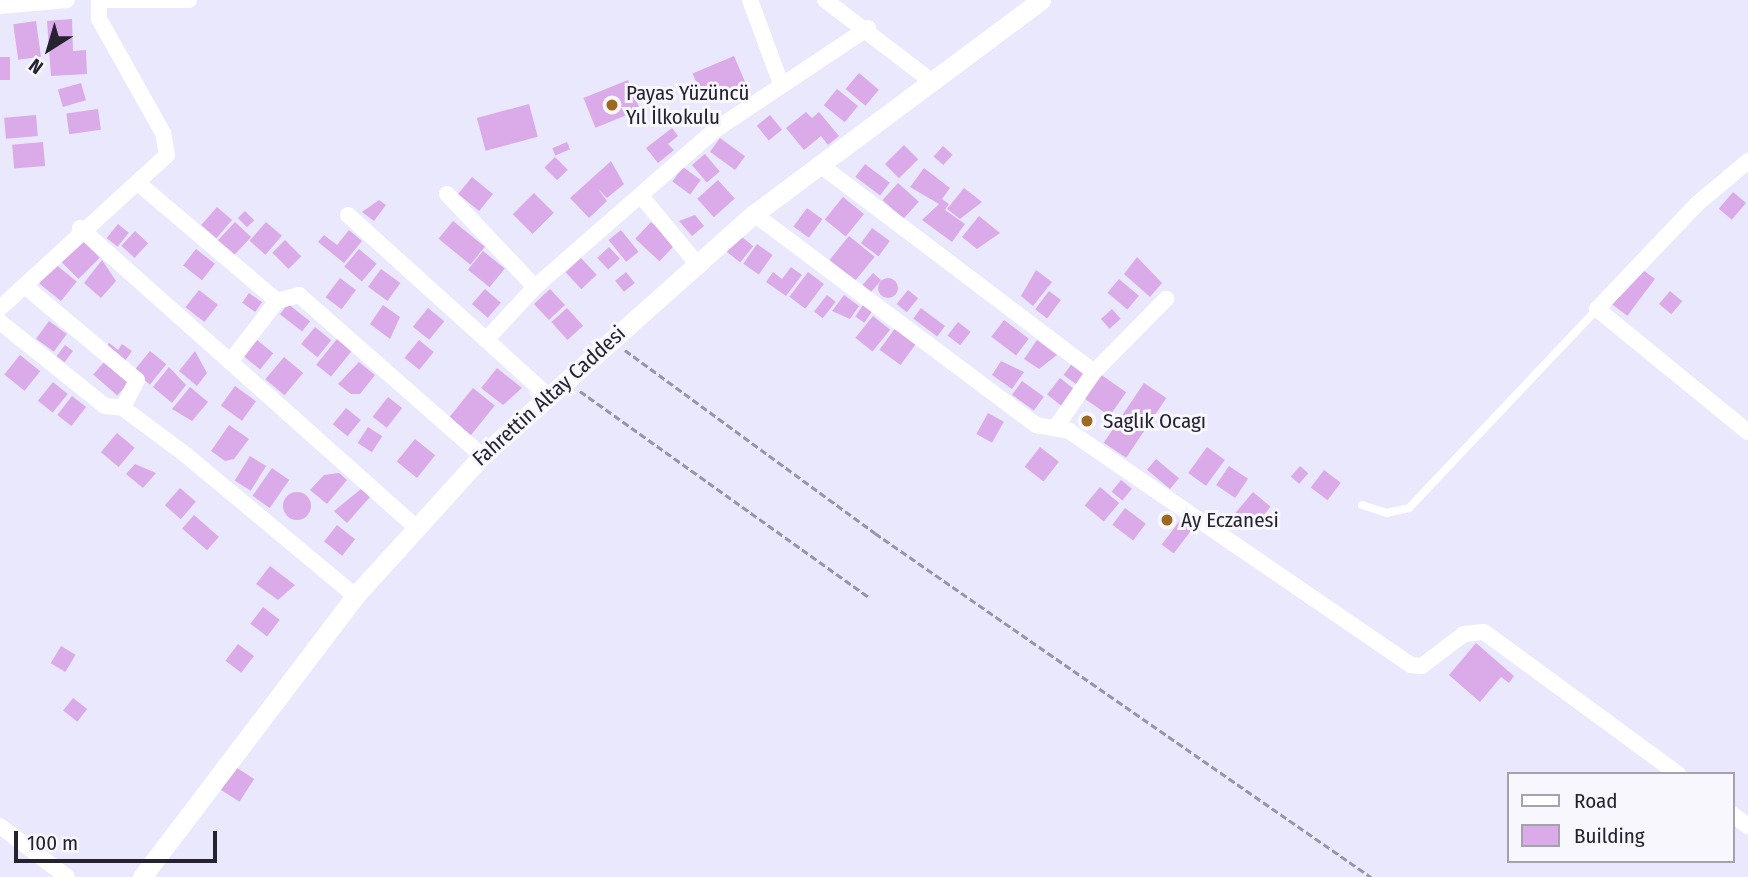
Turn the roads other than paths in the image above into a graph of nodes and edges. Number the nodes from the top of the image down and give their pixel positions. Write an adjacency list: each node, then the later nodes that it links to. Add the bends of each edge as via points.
1 (67, 0): 8 (street)
2 (99, 0): 14 (street, via 99,19 167,144 167,155)
3 (106, 0): 4 (street)
4 (189, 0)
5 (750, 0): 11 (street)
6 (825, 0): 9 (street)
7 (1041, 0): 10 (street, Fahrettin Altay Caddesi)
8 (0, 6)
9 (868, 29): 10 (street); 11 (street)
10 (933, 83): 12 (street, Fahrettin Altay Caddesi)
11 (782, 84): 16 (street, via 715,130)
12 (819, 164): 17 (street, Fahrettin Altay Caddesi); 30 (street)
13 (1746, 168): 26 (street, via 1696,204)
14 (138, 183): 19 (street); 24 (street)
15 (447, 194): 22 (street)
16 (641, 197): 20 (street); 22 (street)
17 (754, 214): 20 (street, Fahrettin Altay Caddesi); 33 (street, via 1036,425)
18 (348, 215): 28 (street)
19 (80, 228): 21 (street); 29 (street)
20 (699, 265): 31 (street, Fahrettin Altay Caddesi)
21 (26, 287): 25 (street); 32 (street, via 137,380)
22 (535, 287): 28 (street)
23 (1166, 299): 30 (street)
24 (277, 301): 29 (street); 35 (street, via 299,295)
25 (0, 308)
26 (1597, 309): 34 (street); 36 (lane, via 1409,508 1387,513)
27 (0, 322): 32 (street, via 105,406)
28 (486, 340): 31 (street)
29 (230, 362): 37 (street)
30 (1094, 372): 33 (street)
31 (546, 394): 35 (street, Fahrettin Altay Caddesi)
32 (123, 408): 38 (street)
33 (1056, 427): 39 (street, via 1411,665 1422,666 1464,634 1484,632)
34 (1748, 432)
35 (482, 456): 37 (street, Fahrettin Altay Caddesi)
36 (1362, 505)
37 (415, 526): 38 (street, Fahrettin Altay Caddesi)
38 (355, 596): 42 (street, Fahrettin Altay Caddesi)
39 (1675, 772)
40 (0, 826): 41 (street)
41 (67, 877)
42 (142, 877)

